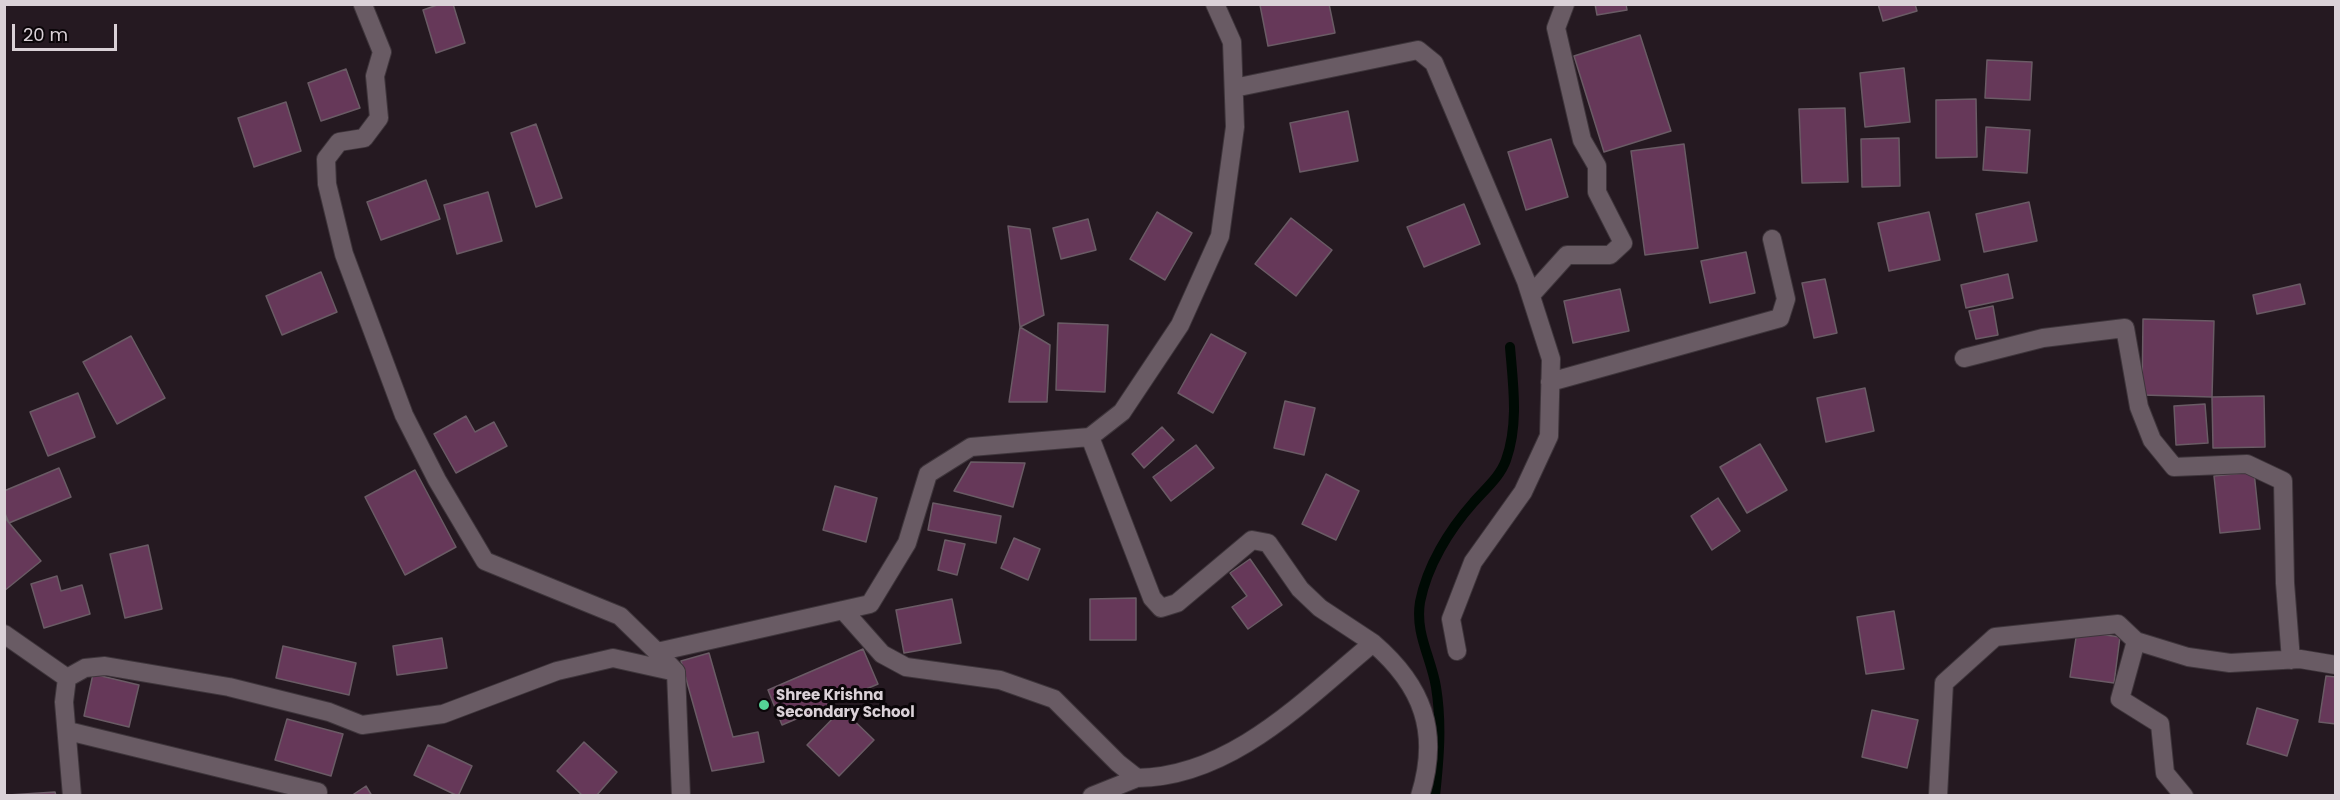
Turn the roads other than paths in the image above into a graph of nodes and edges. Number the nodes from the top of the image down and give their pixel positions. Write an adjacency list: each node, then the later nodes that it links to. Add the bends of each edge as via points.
1 (1215, 4): 4 (street, via 1232,42)
2 (1565, 4): 6 (street, via 1556,28 1582,140 1596,166 1597,192 1623,243 1610,255 1568,255)
3 (363, 5): 15 (street, via 382,52 375,76 379,118 364,138 339,142 326,159 327,184 344,254 404,415 436,480 485,561 620,616)
4 (1234, 88): 6 (street, via 1418,50 1434,63); 9 (street, via 1235,127 1220,236 1179,325 1122,412)
5 (1772, 239): 8 (street, via 1786,299 1780,318)
6 (1531, 295): 8 (street, via 1551,359)
7 (1964, 358): 16 (street, via 2043,338 2125,328 2139,407 2152,440 2174,467 2247,464 2283,481)
8 (1550, 382): 14 (street, via 1549,436 1523,492 1473,562 1451,620)
9 (1090, 437): 10 (street, via 971,447 928,474 907,543 870,604); 13 (street, via 1152,598 1161,608 1177,603 1252,540 1268,543 1300,589 1320,608)
10 (843, 610): 15 (street); 21 (street, via 882,654 906,667 1000,680 1054,699)
11 (4, 634): 19 (street)
12 (2136, 641): 16 (street, via 2188,657 2230,663); 27 (street, via 2118,624 1995,637 1944,683); 28 (street, via 2120,699 2160,724 2165,773)
13 (1373, 643): 21 (street, via 1252,740 1209,763 1174,774); 26 (street, via 1395,662 1424,709 1429,737 1428,770)
14 (1457, 651)
15 (657, 652): 18 (street)
16 (2290, 660): 17 (street)
17 (2336, 665)
18 (676, 672): 19 (street, via 613,658 557,671 443,714 362,725 329,712 230,687 105,666 85,668); 24 (street)
19 (67, 678): 20 (street, via 64,702)
20 (68, 730): 22 (street); 23 (street)
21 (1137, 778): 25 (street)
22 (318, 792)
23 (72, 795)
24 (681, 795)
25 (1092, 795)
26 (1420, 795)
27 (1938, 795)
28 (2184, 795)

